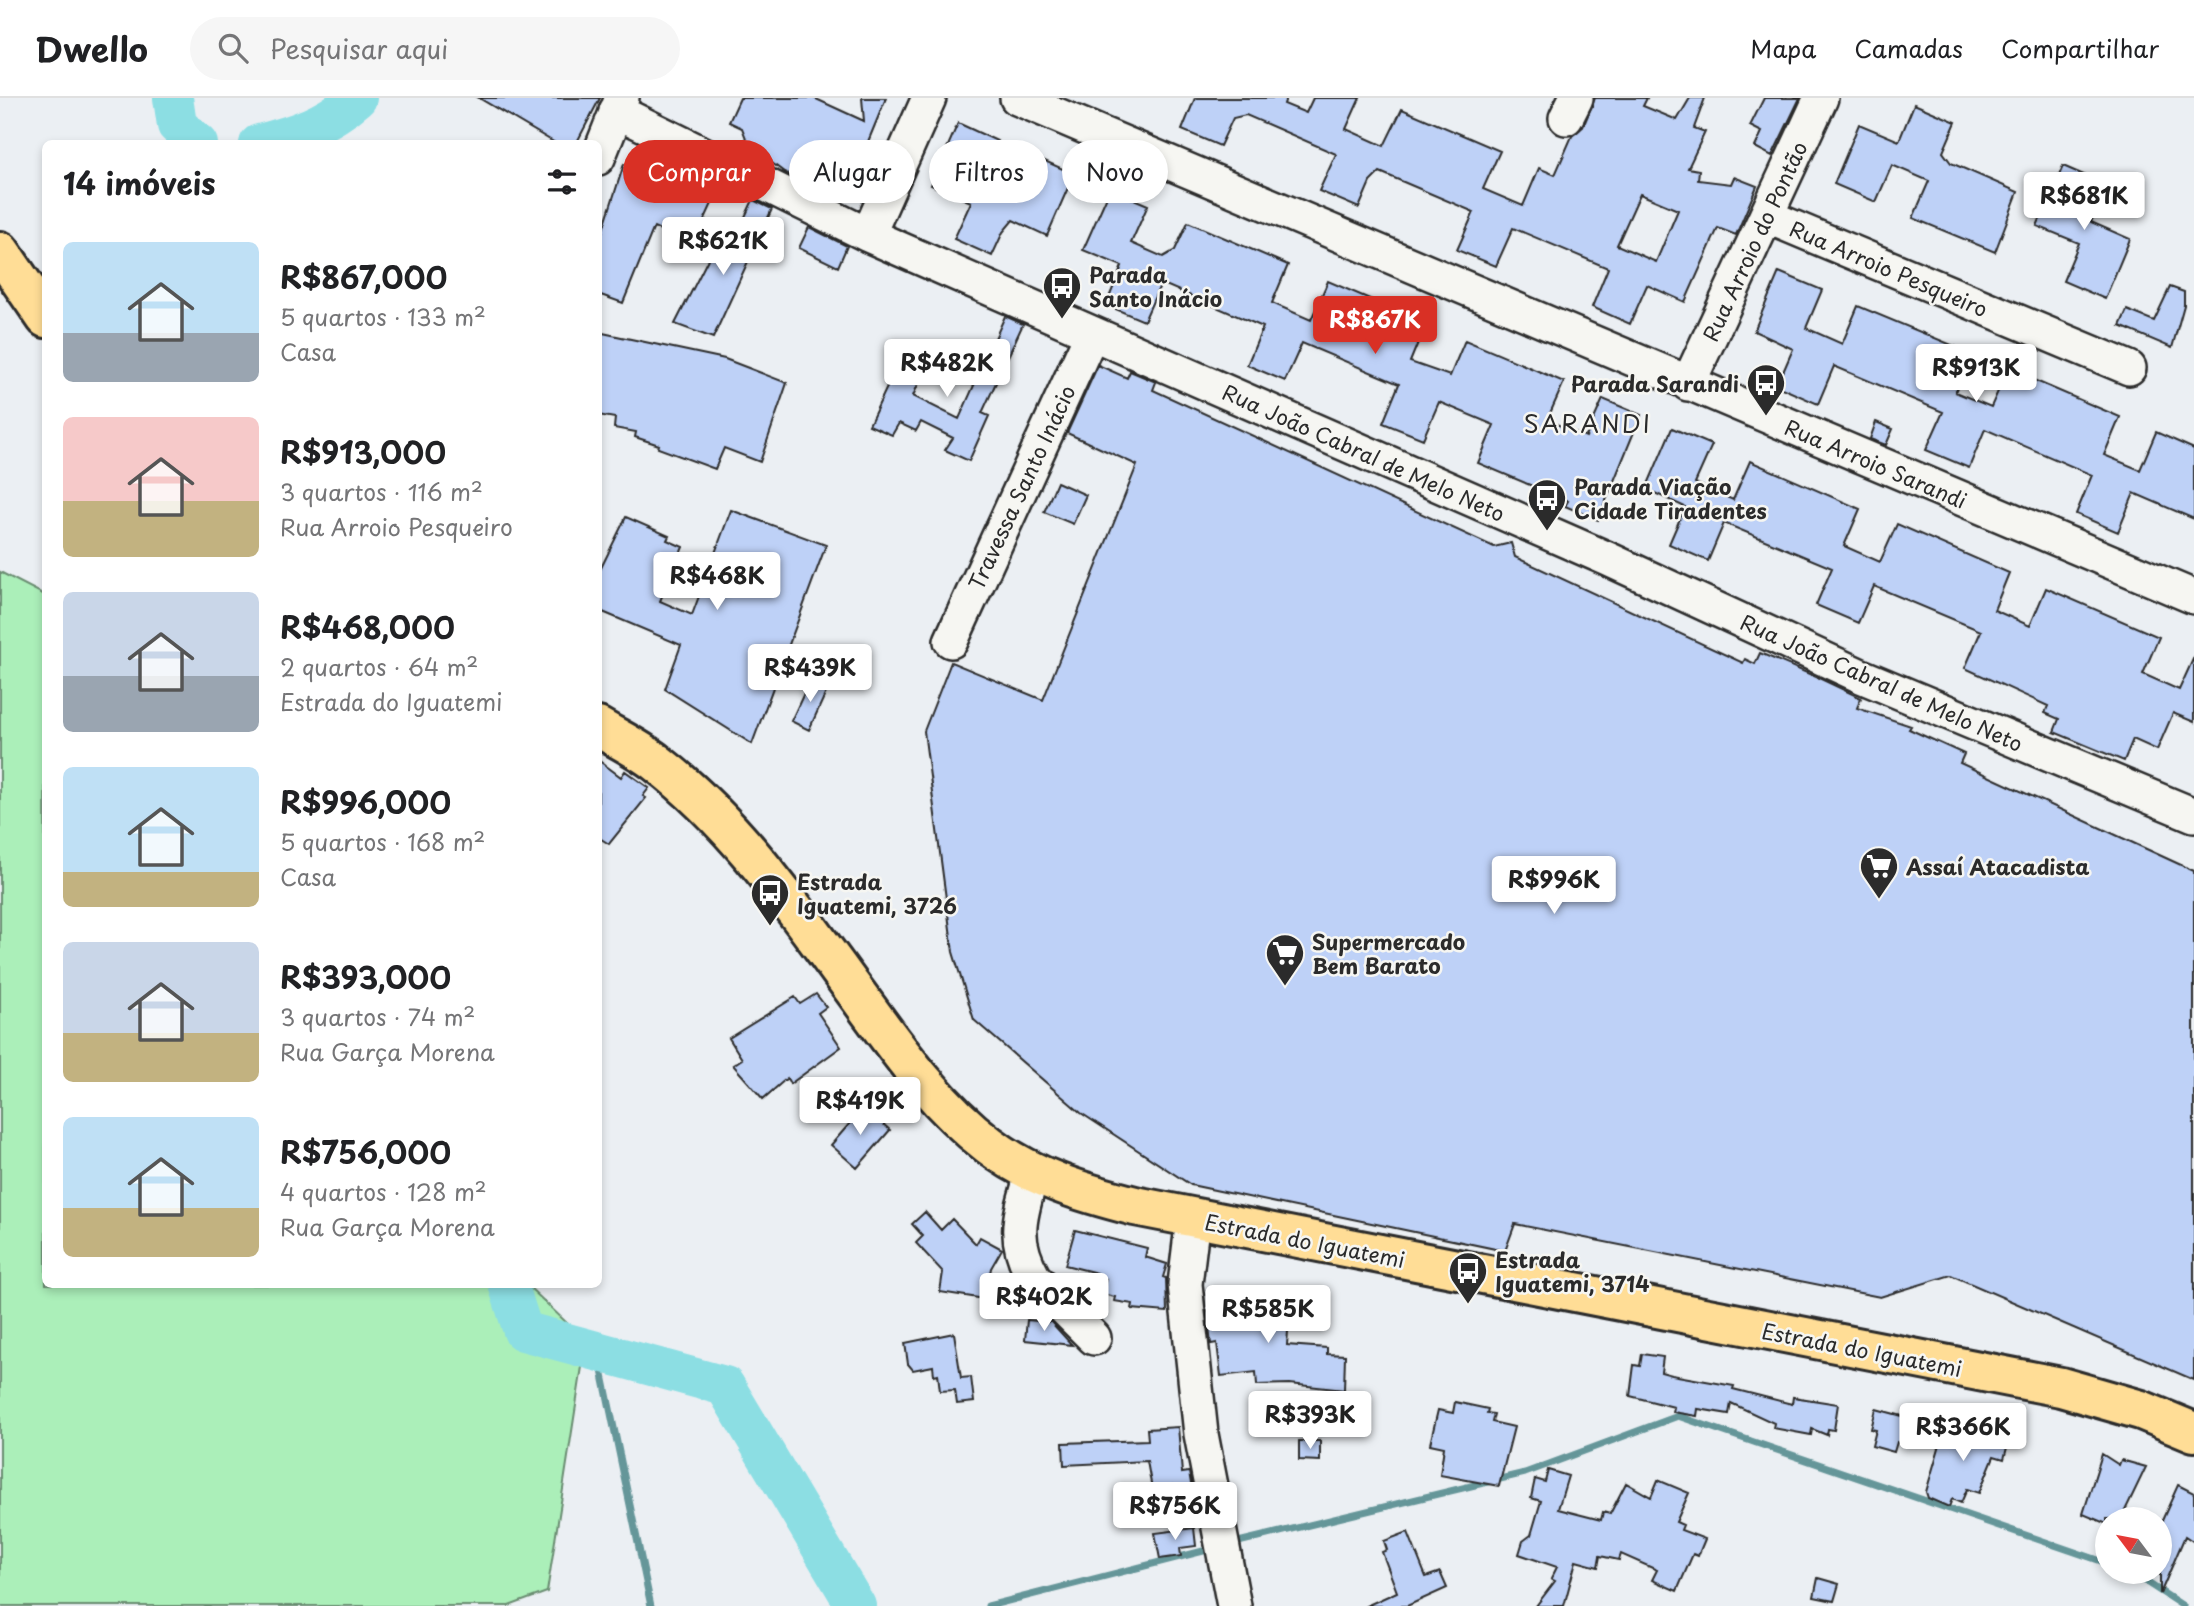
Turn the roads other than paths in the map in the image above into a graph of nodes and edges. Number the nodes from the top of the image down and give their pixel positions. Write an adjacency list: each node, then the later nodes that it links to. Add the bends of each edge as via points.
1 (929, 98): 7 (street)
2 (1017, 98): 12 (street, Rua Arroio Sarandi)
3 (1821, 98): 6 (street, Rua Arroio do Pontão)
4 (619, 105): 5 (street); 7 (street, Rua João Cabral de Melo Neto)
5 (602, 148)
6 (1766, 216): 11 (street, Rua Arroio Pesqueiro); 12 (street, Rua Arroio do Pontão)
7 (868, 235): 10 (street, Rua João Cabral de Melo Neto)
8 (5, 270): 9 (main road)
9 (42, 312)
10 (1092, 333): 14 (street, Travessa Santo Inácio); 16 (street, Rua João Cabral de Melo Neto, via 1608,559 1861,676)
11 (2129, 368)
12 (1688, 384): 13 (street, Rua Arroio Sarandi)
13 (2194, 597)
14 (951, 641)
15 (602, 729): 17 (main road, Estrada do Iguatemi, via 656,762 700,800 786,898 936,1098 990,1146)
16 (2194, 816)
17 (1033, 1171): 18 (main road, Estrada do Iguatemi, via 1078,1191); 19 (street, via 1017,1227 1027,1267)
18 (1193, 1218): 20 (main road, Estrada do Iguatemi, via 2061,1387 2141,1409); 21 (street, via 1186,1297 1201,1434)
19 (1094, 1338)
20 (2194, 1432)
21 (1234, 1606)

